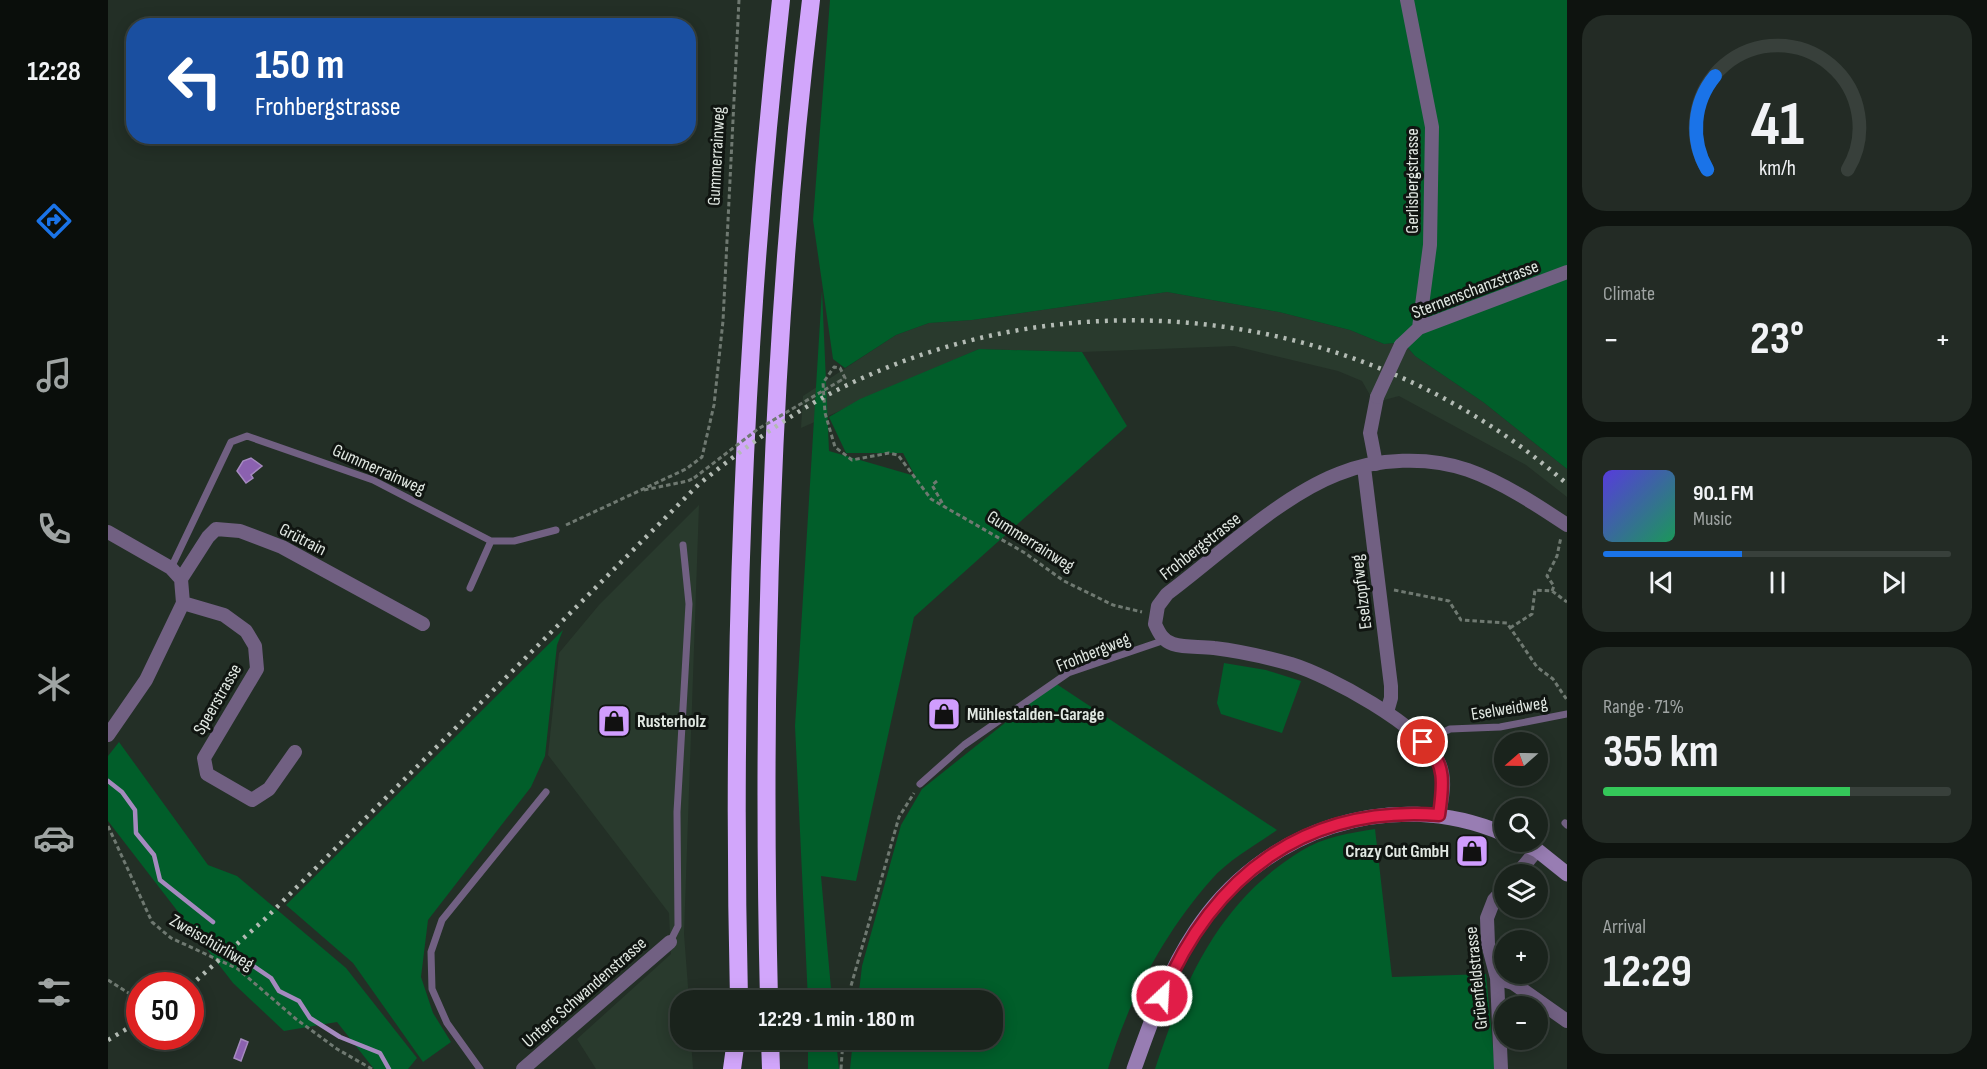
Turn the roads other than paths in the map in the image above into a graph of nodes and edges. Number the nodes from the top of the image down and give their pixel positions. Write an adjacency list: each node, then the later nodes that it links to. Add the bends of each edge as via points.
1 (781, 0): 37 (highway, via 761,202 743,498 737,690)
2 (811, 0): 38 (highway, via 784,292 771,529 766,791)
3 (1407, 0): 5 (street, Gerlisbergstrasse, via 1432,127 1430,245)
4 (1567, 272): 5 (street, Sternenschanzstrasse)
5 (1419, 328): 6 (street, Sternenschanzstrasse, bridge, via 1401,345)
6 (1377, 397): 7 (street, Eselzopfweg, via 1370,433)
7 (1370, 465): 8 (street, Frohbergstrasse, via 1430,462 1467,469); 18 (street, Frohbergstrasse, via 1338,474 1266,518 1167,594 1155,615 1155,624); 19 (street, Eselzopfweg, via 1391,698)
8 (1566, 524)
9 (556, 530): 11 (lane, Gummerrainweg, via 514,541)
10 (108, 532): 13 (street)
11 (492, 540): 13 (lane, Gummerrainweg, via 373,480 247,436 231,442); 15 (lane)
12 (683, 545): 33 (lane, via 689,604 677,812 678,926)
13 (171, 568): 14 (street)
14 (181, 579): 16 (street); 17 (street, Grütrain, via 216,529 240,531 282,547)
15 (470, 588)
16 (183, 603): 21 (street, via 146,680); 23 (street, Speerstrasse, via 224,615 246,631 255,646 256,669 204,758 207,774 252,800 269,789)
17 (423, 624)
18 (1165, 640): 19 (street, via 1292,665 1326,678); 24 (lane, Frohbergweg, via 1068,673 964,745)
19 (1387, 712): 22 (street)
20 (1567, 714): 22 (lane, Eselweidweg, via 1500,727 1449,729)
21 (108, 735)
22 (1423, 742): 26 (street, via 1439,762 1443,777)
23 (295, 752)
24 (920, 784)
25 (546, 792): 43 (lane, via 442,920 430,952 432,989 447,1023)
26 (1439, 815): 27 (main road); 48 (main road, via 1384,815 1340,823 1298,839 1251,870 1196,930 1157,1008)
27 (1494, 830)
28 (1535, 852): 30 (street)
29 (1540, 852): 31 (main road)
30 (1526, 864)
31 (1567, 874)
32 (1494, 900): 34 (street, Grüenfeldstrasse, via 1486,918)
33 (670, 942): 44 (street, Untere Schwandenstrasse)
34 (1494, 967)
35 (1497, 984): 49 (street, Grüenfeldstrasse)
36 (1514, 984): 39 (street)
37 (739, 990)
38 (769, 990)
39 (1567, 1021)
40 (736, 1050): 45 (highway)
41 (739, 1050): 46 (highway)
42 (770, 1050): 47 (highway)
43 (480, 1069)
44 (523, 1069)
45 (732, 1069)
46 (742, 1069)
47 (771, 1069)
48 (1134, 1069)
49 (1501, 1069)

